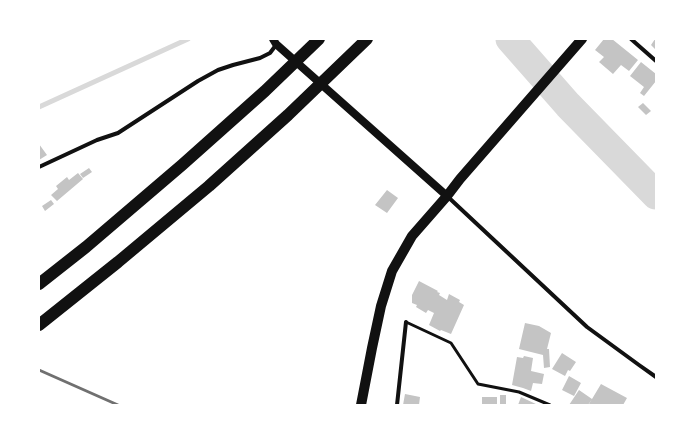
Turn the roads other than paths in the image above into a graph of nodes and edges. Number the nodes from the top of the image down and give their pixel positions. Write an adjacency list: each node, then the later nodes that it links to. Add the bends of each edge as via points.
1 (319, 39): 9 (highway, via 182,165)
2 (367, 39): 11 (highway, via 288,115 197,196)
3 (631, 39): 6 (street)
4 (580, 40): 8 (main road)
5 (275, 42): 7 (street, via 270,52 260,58 218,70 118,134 97,140); 8 (main road)
6 (656, 61)
7 (39, 167)
8 (447, 196): 12 (street, via 587,327); 13 (main road, via 412,236 392,271 381,306)
9 (39, 284)
10 (406, 322): 14 (street); 15 (lane, via 451,343 478,384 519,392)
11 (39, 325)
12 (656, 377)
13 (362, 405)
14 (397, 405)
15 (550, 405)

